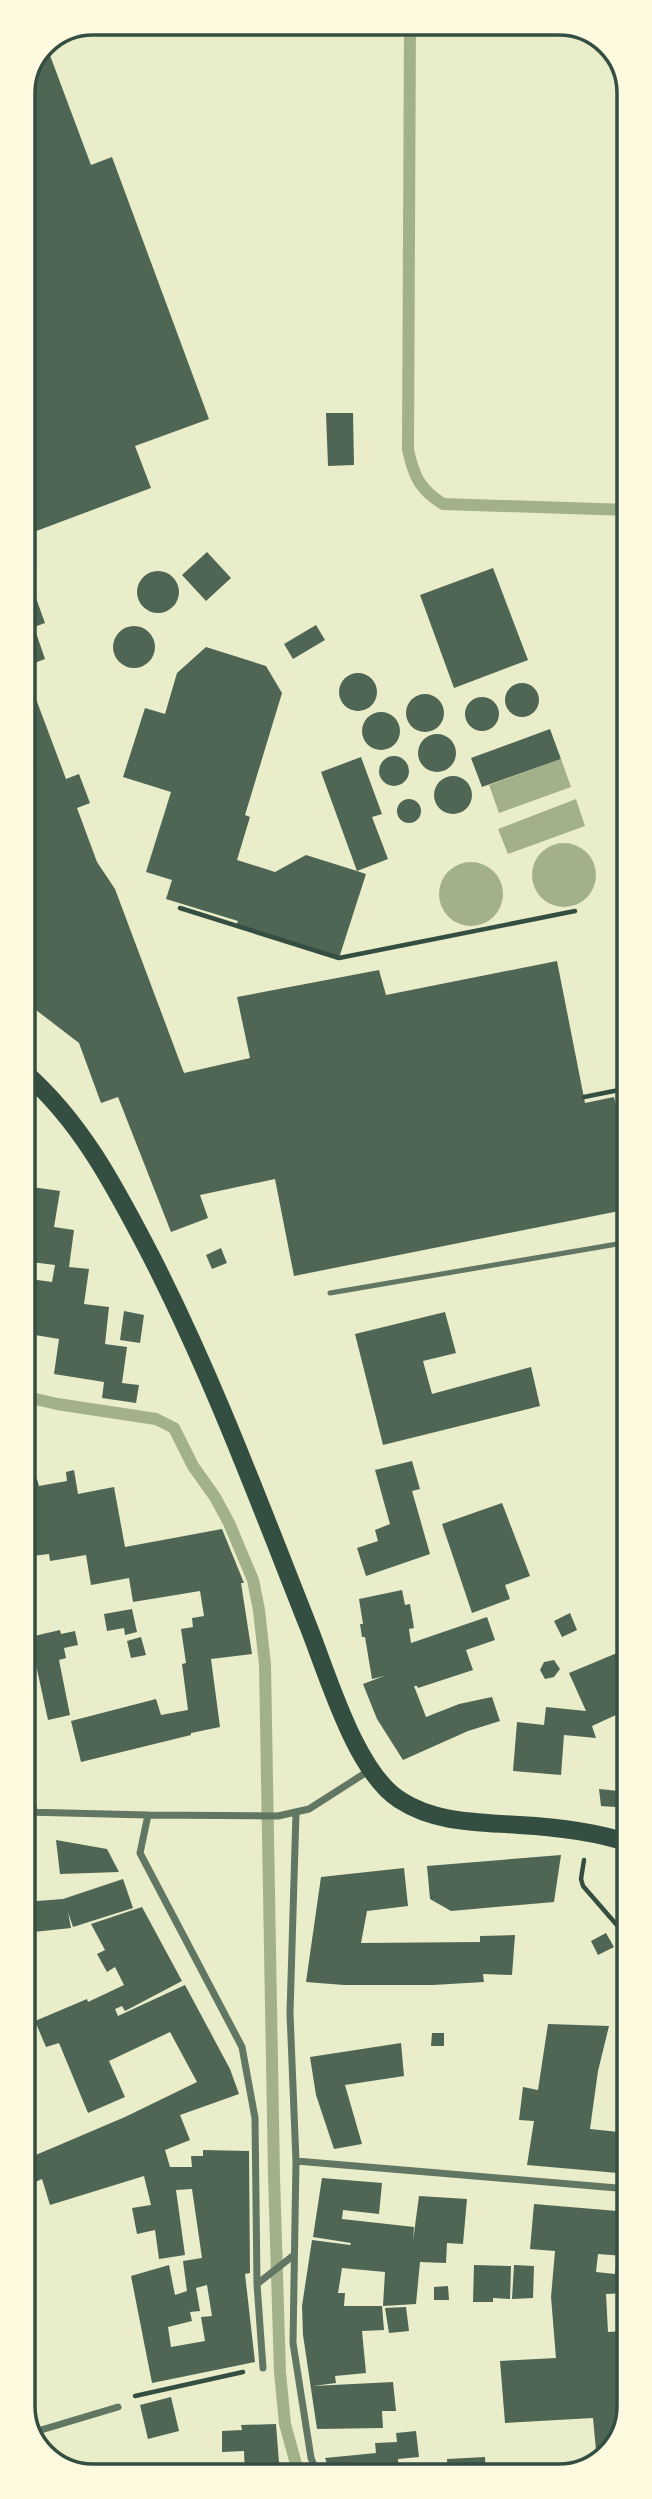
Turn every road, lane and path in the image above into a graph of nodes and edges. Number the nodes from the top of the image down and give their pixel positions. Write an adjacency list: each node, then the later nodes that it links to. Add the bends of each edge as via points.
1 (180, 908): 2 (path, via 339,958)
2 (575, 911)
3 (35, 1083): 8 (main road, via 66,1114 106,1170 169,1292)
4 (617, 1090): 5 (path)
5 (584, 1097)
6 (617, 1244): 7 (lane)
7 (330, 1293)
8 (370, 1770): 10 (street); 12 (main road, via 393,1796 434,1815 466,1822 578,1829)
9 (35, 1812): 11 (street)
10 (296, 1813): 11 (street); 15 (street, via 290,2014)
11 (148, 1815): 18 (street, via 140,1853 242,2046 255,2118)
12 (617, 1840)
13 (584, 1859): 14 (path, via 583,1886)
14 (617, 1925)
15 (296, 2161): 16 (street); 17 (street)
16 (617, 2188)
17 (294, 2255): 18 (street); 22 (street, via 294,2364)
18 (257, 2284): 19 (street)
19 (263, 2368): 20 (path, via 125,2398)
20 (118, 2407): 21 (street)
21 (40, 2430)
22 (313, 2464)

